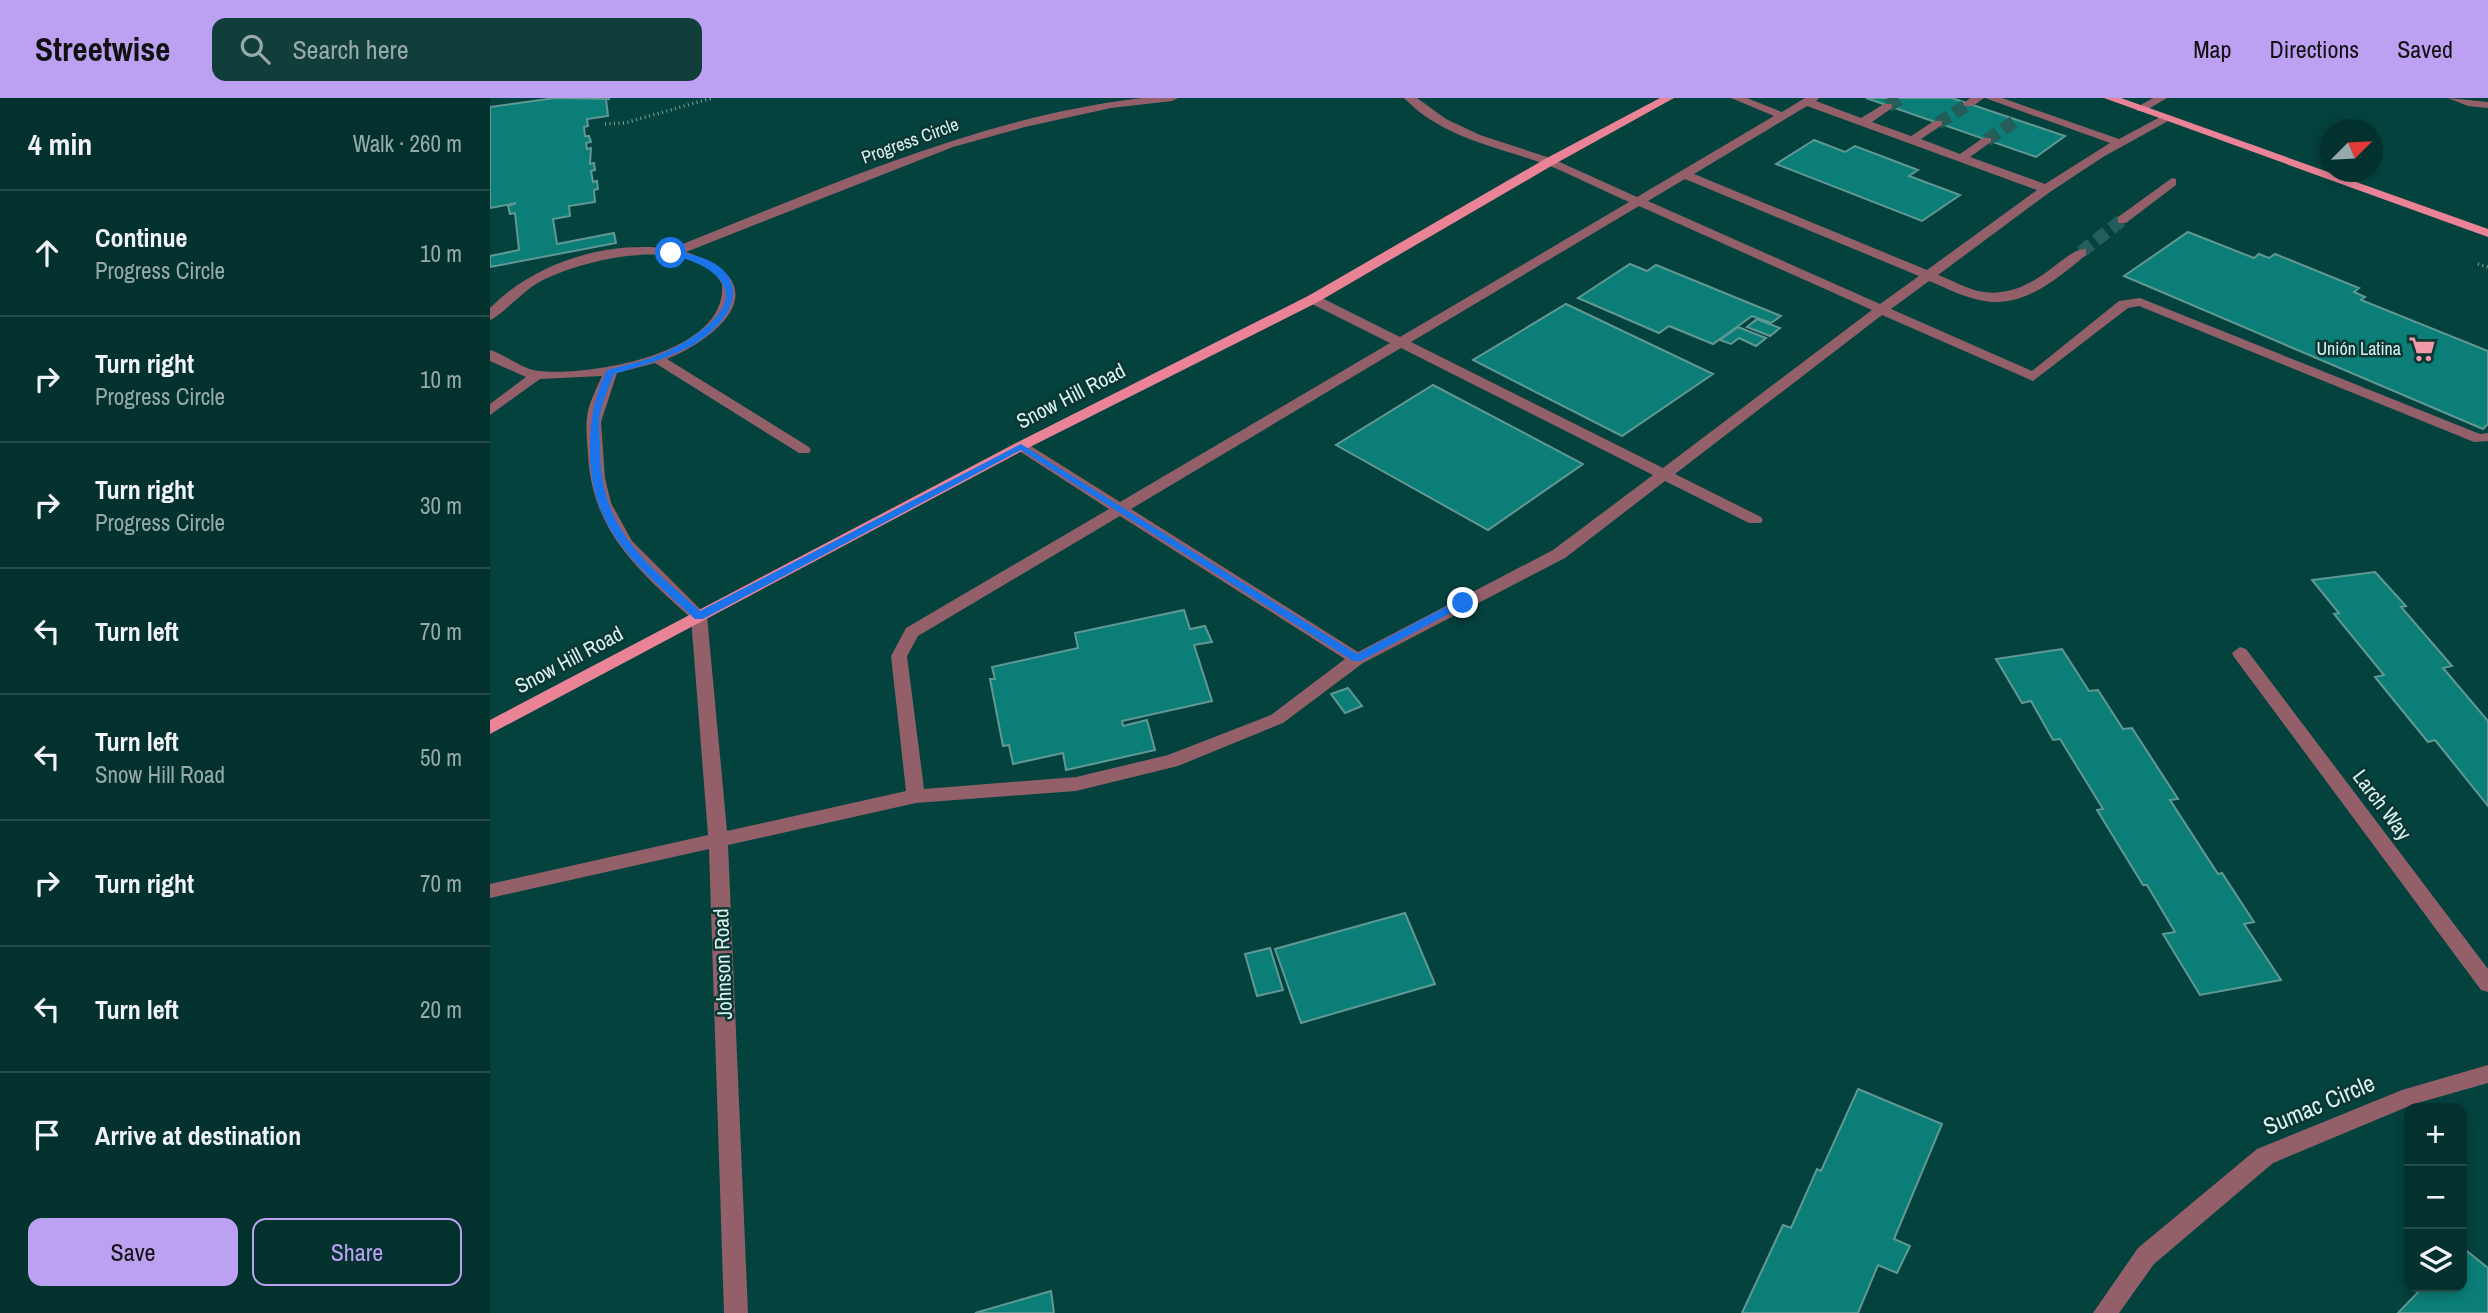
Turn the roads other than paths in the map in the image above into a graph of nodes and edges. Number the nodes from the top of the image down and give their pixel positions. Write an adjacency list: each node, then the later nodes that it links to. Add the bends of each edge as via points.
1 (1172, 98): 31 (street, Progress Circle, via 1098,107 949,145)
2 (1410, 98): 23 (street, via 1478,141)
3 (1668, 98): 23 (main road, Snow Hill Road)
4 (1737, 98): 14 (street)
5 (1991, 98): 13 (street)
6 (2110, 98): 12 (main road)
7 (2161, 98): 12 (street)
8 (2455, 98): 10 (street)
9 (1810, 100): 14 (street); 17 (street)
10 (2488, 105)
11 (1888, 106): 17 (street)
12 (2141, 109): 15 (main road)
13 (2030, 112): 16 (street); 21 (street)
14 (1783, 116): 24 (street)
15 (2166, 118): 21 (street); 29 (main road)
16 (2017, 120)
17 (1863, 122): 19 (street)
18 (1938, 123): 19 (street)
19 (1912, 140): 22 (street)
20 (1987, 140): 22 (street)
21 (2120, 142): 26 (street)
22 (1961, 158): 26 (street)
23 (1549, 162): 27 (street); 33 (main road, Snow Hill Road)
24 (1684, 173): 27 (street); 32 (street)
25 (2172, 182): 28 (street)
26 (2046, 189): 32 (street)
27 (1637, 201): 34 (street); 36 (street)
28 (2122, 220)
29 (2488, 233)
30 (2081, 252): 32 (street, via 2027,294 2003,299 1979,296)
31 (671, 253): 35 (street, Progress Circle, via 637,251 561,267 528,282 502,300); 38 (street, Progress Circle, via 699,259 719,271 729,286 728,304 715,324 691,343)
32 (1929, 274): 34 (street)
33 (1313, 299): 36 (street); 43 (main road, Snow Hill Road)
34 (1882, 309): 42 (street, via 2032,377 2124,304 2140,302 2479,439); 45 (street)
35 (490, 316)
36 (1402, 342): 45 (street); 46 (street)
37 (490, 354): 40 (street, Progress Circle, via 509,367)
38 (658, 359): 39 (street, Progress Circle); 44 (street)
39 (610, 372): 40 (street, Progress Circle); 48 (street, via 595,414 595,475 602,503 614,531)
40 (537, 374): 41 (street)
41 (490, 411)
42 (2488, 437)
43 (1021, 446): 46 (street); 48 (main road, Snow Hill Road)
44 (804, 450)
45 (1664, 474): 47 (street); 50 (street, via 1559,554)
46 (1121, 509): 50 (street); 52 (street, via 912,632 899,656)
47 (1755, 520)
48 (699, 616): 51 (main road, Snow Hill Road); 53 (street, Johnson Road)
49 (2240, 653): 55 (street, Larch Way)
50 (1357, 659): 52 (street, via 1277,719 1172,761 1076,784)
51 (490, 727)
52 (916, 796): 53 (street)
53 (718, 842): 54 (street); 57 (street, Johnson Road)
54 (490, 891)
55 (2488, 984)
56 (2488, 1074): 58 (street, Sumac Circle, via 2410,1096 2266,1156 2146,1256)
57 (736, 1313)
58 (2105, 1313)

